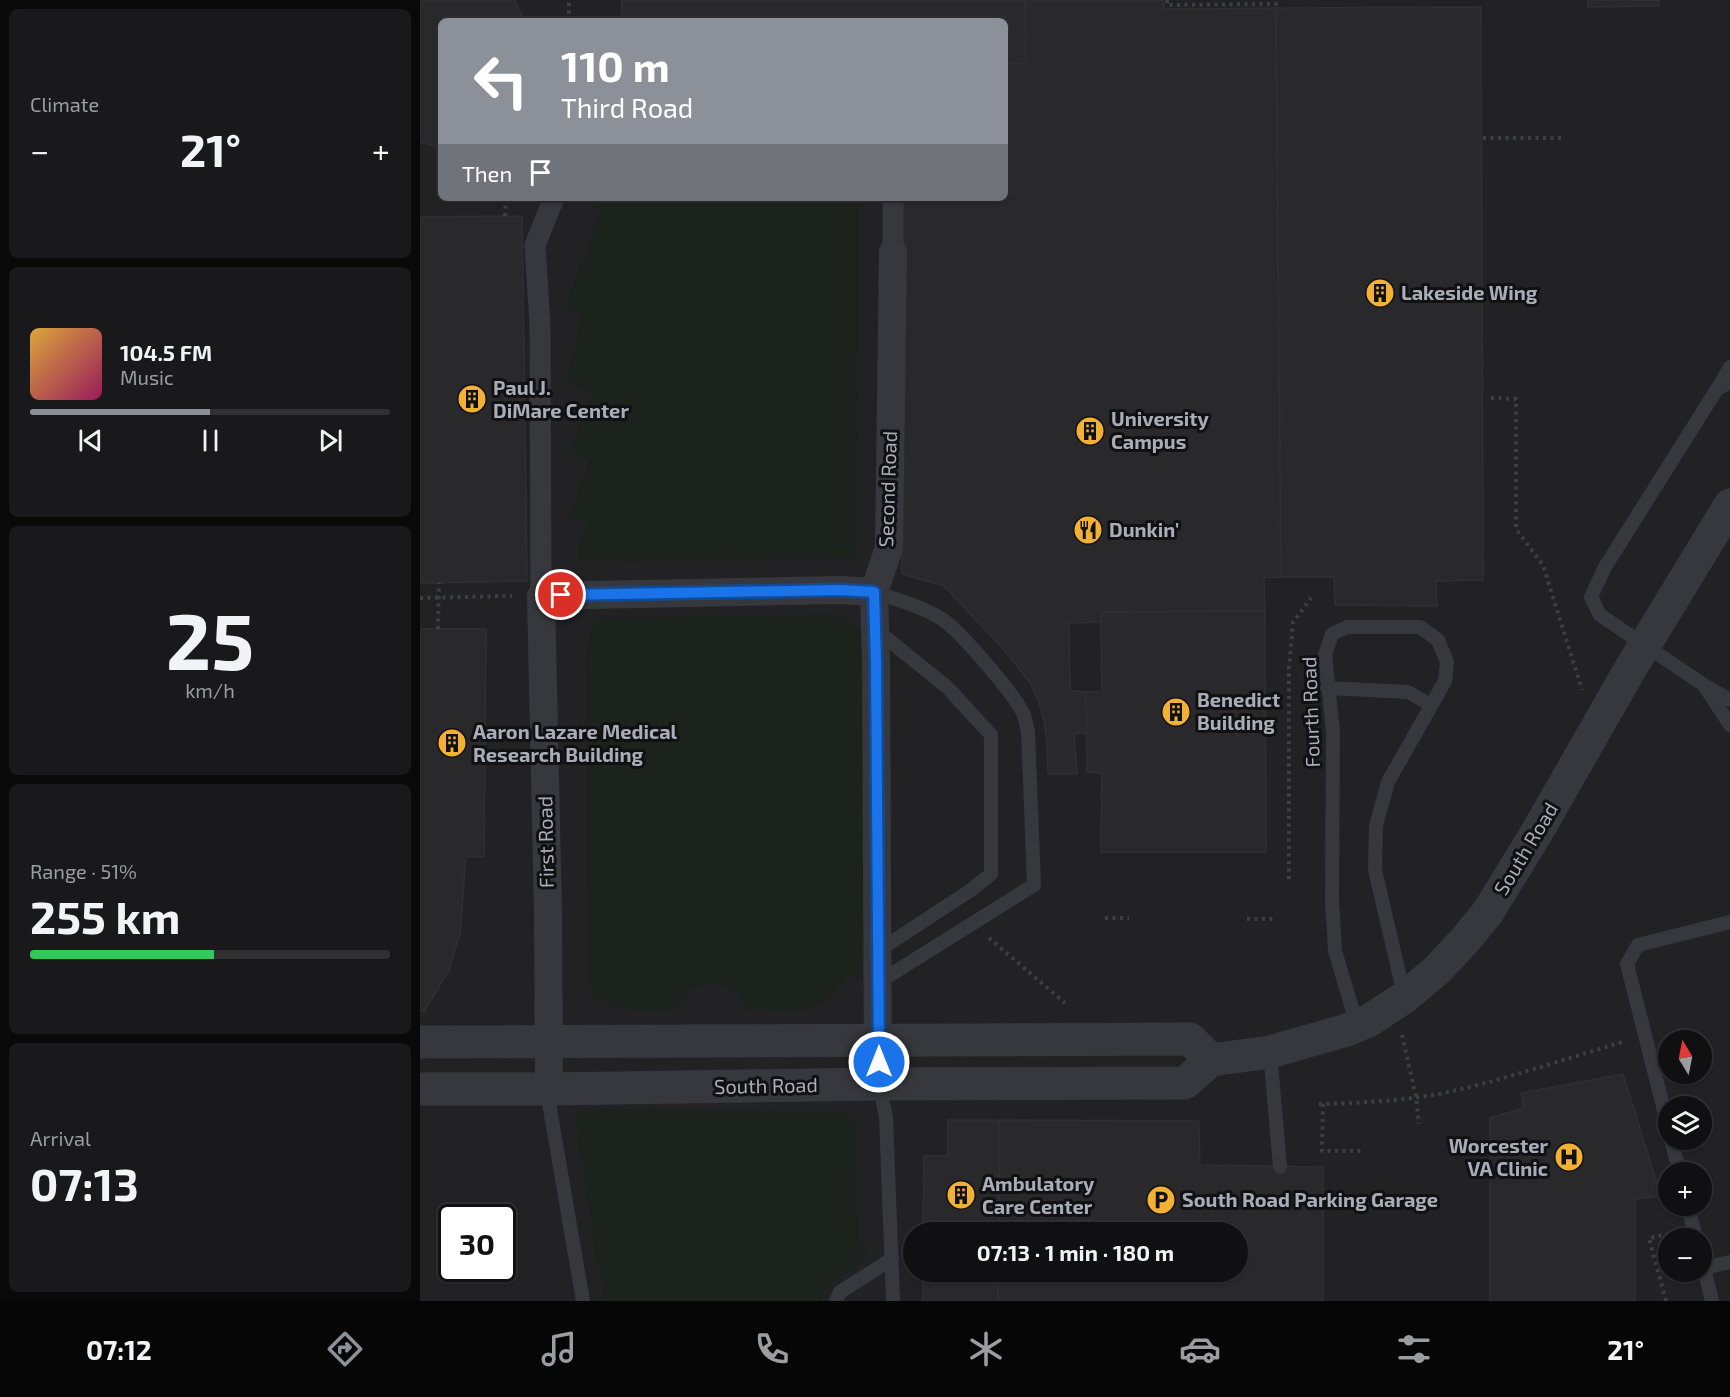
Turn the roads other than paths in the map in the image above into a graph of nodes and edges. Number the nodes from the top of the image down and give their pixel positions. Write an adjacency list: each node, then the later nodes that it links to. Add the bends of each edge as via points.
1 (553, 201): 9 (street, via 535,245 540,324)
2 (893, 201): 3 (street)
3 (893, 252): 8 (street, Second Road, via 889,548)
4 (1730, 367): 6 (lane)
5 (1730, 382): 6 (lane)
6 (1716, 389): 11 (lane, via 1605,567 1591,597 1600,615)
7 (1730, 505): 11 (street, South Road)
8 (874, 592): 9 (street); 10 (street, Second Road); 19 (lane, via 944,620 1012,696 1023,714 1028,731 1034,885)
9 (541, 596): 23 (street, First Road)
10 (875, 629): 18 (street, Second Road); 18 (lane, via 947,687 991,735 991,874)
11 (1645, 645): 12 (lane); 20 (street, South Road, via 1488,912 1437,970)
12 (1704, 686): 14 (lane); 16 (lane)
13 (1327, 688): 15 (lane, via 1408,692); 15 (lane, Fourth Road, via 1325,655 1332,634 1347,627 1420,627 1438,640 1448,662 1445,681); 21 (lane, Fourth Road, via 1333,731 1335,951)
14 (1730, 700)
15 (1431, 705): 20 (lane, Fourth Road, via 1388,782 1376,826 1375,870)
16 (1730, 724)
17 (1730, 922): 30 (lane, via 1638,945 1627,964)
18 (879, 951): 19 (street, Second Road)
19 (879, 982): 22 (street, Second Road)
20 (1399, 1001): 21 (street, South Road)
21 (1357, 1025): 25 (street, South Road)
22 (879, 1040): 23 (street); 26 (street, via 1190,1039); 27 (street, Second Road)
23 (548, 1041): 24 (street); 29 (street, First Road)
24 (420, 1042)
25 (1270, 1052): 26 (street, South Road); 31 (lane)
26 (1211, 1059): 27 (street, South Road, via 1185,1083)
27 (878, 1084): 29 (street, South Road); 32 (lane, via 886,1117)
28 (420, 1089): 29 (street, South Road)
29 (549, 1089): 36 (lane)
30 (1660, 1096)
31 (1280, 1167)
32 (892, 1259): 37 (lane, via 840,1292); 38 (lane)
33 (1730, 1262): 34 (lane)
34 (1712, 1263)
35 (1707, 1282): 39 (lane)
36 (583, 1301)
37 (836, 1301)
38 (893, 1301)
39 (1712, 1301)

